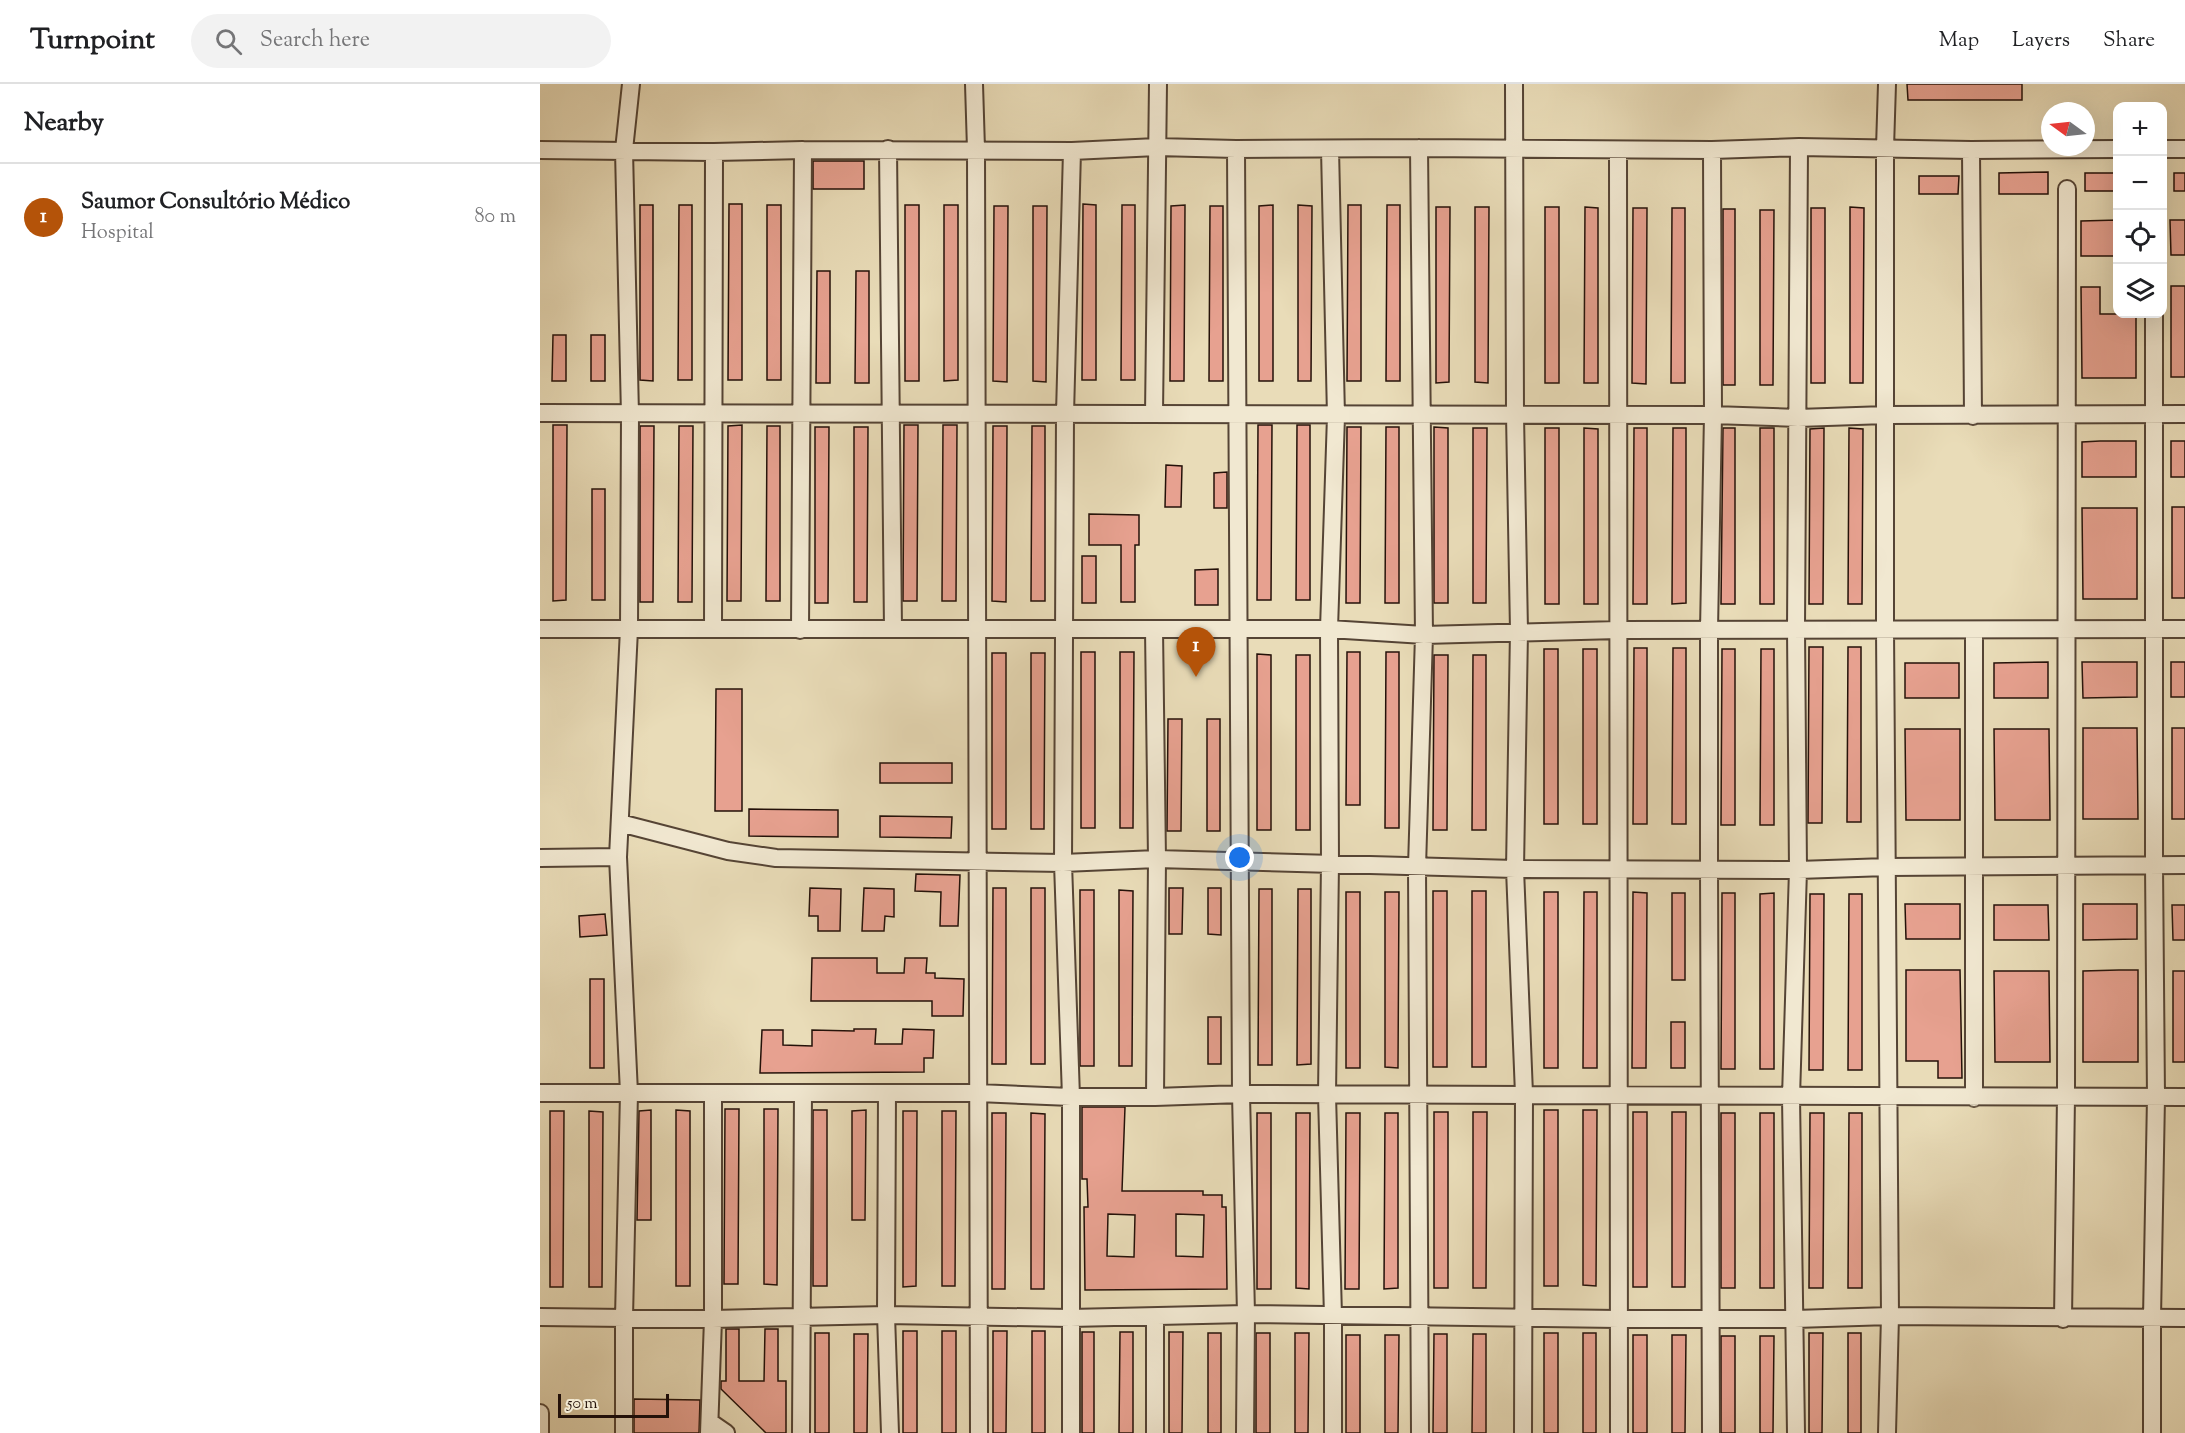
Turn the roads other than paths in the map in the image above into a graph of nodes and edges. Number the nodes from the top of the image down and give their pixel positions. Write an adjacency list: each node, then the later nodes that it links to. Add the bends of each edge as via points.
1 (631, 84): 17 (street)
2 (974, 84): 10 (street)
3 (1158, 84): 6 (street)
4 (1514, 84): 20 (street)
5 (1887, 84): 9 (street)
6 (1157, 147): 11 (street); 24 (street); 33 (street)
7 (1799, 147): 9 (street); 22 (street); 47 (street)
8 (1419, 148): 12 (street); 20 (street); 40 (street)
9 (1885, 148): 23 (street); 41 (street)
10 (976, 149): 19 (street); 24 (street); 31 (street)
11 (1236, 149): 12 (street); 39 (street)
12 (1330, 149): 42 (street)
13 (2113, 149): 23 (street)
14 (2167, 149): 15 (street)
15 (2185, 149)
16 (540, 150): 17 (street)
17 (624, 150): 25 (street); 37 (street)
18 (803, 150): 19 (street); 25 (street); 29 (street)
19 (888, 150): 30 (street)
20 (1515, 150): 21 (street); 43 (street)
21 (1618, 150): 22 (street); 44 (street)
22 (1712, 150): 45 (street)
23 (1971, 150): 46 (street)
24 (1072, 151): 32 (street)
25 (714, 152): 38 (street)
26 (2067, 189): 34 (street)
27 (2154, 318): 35 (street)
28 (540, 413): 37 (street)
29 (801, 414): 30 (street); 38 (street); 62 (street)
30 (890, 414): 31 (street); 52 (street)
31 (977, 414): 32 (street); 53 (street)
32 (1065, 414): 33 (street); 54 (street)
33 (1154, 414): 39 (street)
34 (2067, 414): 35 (street); 46 (street); 59 (street)
35 (2154, 414): 36 (street); 60 (street)
36 (2185, 414)
37 (630, 415): 38 (street); 50 (street)
38 (714, 415): 51 (street)
39 (1238, 415): 42 (street); 56 (street)
40 (1423, 415): 42 (street); 43 (street); 67 (street)
41 (1886, 415): 46 (street); 47 (street); 58 (street)
42 (1336, 416): 57 (street)
43 (1515, 416): 44 (street); 66 (street)
44 (1618, 416): 45 (street); 63 (street)
45 (1713, 416): 47 (street); 64 (street)
46 (1972, 416)
47 (1798, 418): 48 (street)
48 (1796, 628): 58 (street); 64 (street); 85 (street)
49 (540, 629): 50 (street)
50 (629, 629): 51 (street); 68 (street)
51 (712, 629): 62 (street)
52 (893, 629): 53 (street); 62 (street)
53 (977, 629): 54 (street); 72 (street)
54 (1065, 629): 55 (street); 75 (street)
55 (1154, 629): 56 (street); 71 (street)
56 (1238, 629): 57 (street); 73 (street)
57 (1329, 629): 67 (street); 74 (street)
58 (1885, 629): 65 (street); 81 (street)
59 (2066, 629): 60 (street); 65 (street); 79 (street)
60 (2154, 629): 61 (street); 76 (street)
61 (2185, 629)
62 (800, 630)
63 (1618, 630): 64 (street); 66 (street); 83 (street)
64 (1709, 630): 84 (street)
65 (1974, 630): 78 (street)
66 (1519, 631): 67 (street); 82 (street)
67 (1424, 635): 80 (street)
68 (620, 823): 69 (street); 72 (street, via 728,851 776,858)
69 (618, 857): 70 (street); 87 (street)
70 (540, 858)
71 (1157, 859): 73 (street); 75 (street); 100 (street)
72 (978, 861): 75 (street); 90 (street)
73 (1240, 862): 74 (street); 92 (street)
74 (1330, 863): 80 (street); 94 (street)
75 (1063, 864): 99 (street)
76 (2154, 865): 77 (street); 79 (street); 103 (street)
77 (2185, 865)
78 (1974, 866): 79 (street); 81 (street); 105 (street)
79 (2065, 866): 98 (street)
80 (1417, 867): 82 (street); 95 (street)
81 (1887, 867): 85 (street); 102 (street)
82 (1515, 869): 83 (street); 93 (street)
83 (1618, 869): 84 (street); 97 (street)
84 (1709, 869): 85 (street); 96 (street)
85 (1798, 870): 101 (street)
86 (540, 1093): 87 (street)
87 (629, 1093): 88 (street); 115 (street)
88 (713, 1093): 91 (street); 120 (street)
89 (887, 1093): 90 (street); 91 (street); 107 (street)
90 (978, 1093): 99 (street); 112 (street)
91 (803, 1094): 111 (street)
92 (1240, 1094): 94 (street); 100 (street); 106 (street)
93 (1524, 1094): 95 (street); 97 (street); 117 (street)
94 (1327, 1095): 95 (street); 108 (street)
95 (1419, 1095): 114 (street)
96 (1710, 1095): 97 (street); 101 (street); 122 (street)
97 (1618, 1096): 121 (street)
98 (2066, 1096): 103 (street); 105 (street); 124 (street)
99 (1071, 1097): 100 (street); 116 (street)
100 (1155, 1097)
101 (1791, 1097): 102 (street); 123 (street)
102 (1888, 1097): 105 (street); 109 (street)
103 (2156, 1097): 104 (street); 118 (street)
104 (2185, 1097)
105 (1974, 1098)
106 (1246, 1314): 108 (street); 113 (street); 135 (street)
107 (886, 1315): 111 (street); 112 (street); 131 (street)
108 (1333, 1316): 114 (street); 136 (street)
109 (1890, 1316): 123 (street); 124 (street); 142 (street)
110 (540, 1317): 115 (street)
111 (801, 1317): 120 (street); 130 (street)
112 (979, 1317): 116 (street); 132 (street)
113 (1155, 1317): 116 (street); 134 (street)
114 (1419, 1317): 117 (street); 137 (street)
115 (624, 1318): 120 (street); 128 (street)
116 (1070, 1318): 133 (street)
117 (1522, 1318): 121 (street); 138 (street)
118 (2152, 1318): 119 (street); 124 (street); 143 (street)
119 (2185, 1318)
120 (713, 1319): 126 (street)
121 (1618, 1319): 122 (street); 139 (street)
122 (1709, 1319): 123 (street); 140 (street)
123 (1795, 1319): 141 (street)
124 (2063, 1319)
125 (540, 1413): 127 (street)
126 (710, 1427): 129 (street)
127 (540, 1433)
128 (624, 1433)
129 (726, 1433)
130 (801, 1433)
131 (890, 1433)
132 (979, 1433)
133 (1071, 1433)
134 (1155, 1433)
135 (1245, 1433)
136 (1333, 1433)
137 (1420, 1433)
138 (1523, 1433)
139 (1619, 1433)
140 (1711, 1433)
141 (1796, 1433)
142 (1887, 1433)
143 (2152, 1433)

